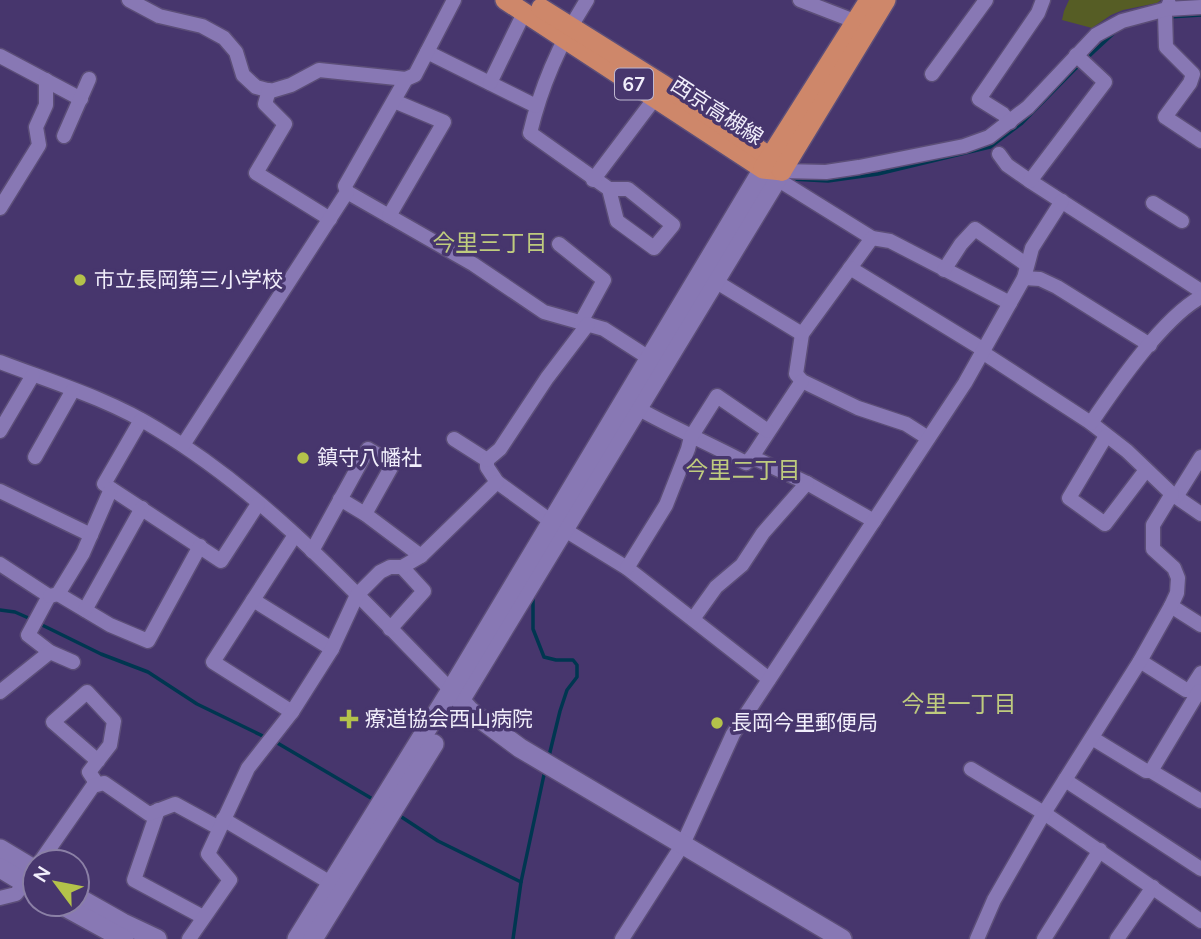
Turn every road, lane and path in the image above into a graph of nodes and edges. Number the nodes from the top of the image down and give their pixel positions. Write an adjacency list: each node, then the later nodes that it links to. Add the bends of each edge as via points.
1 (129, 0): 24 (street, via 159,16 202,26 225,38 236,52 243,75 256,87)
2 (454, 0): 15 (street)
3 (505, 0): 10 (main road, 西京高槻線 / 67)
4 (587, 0): 14 (street)
5 (800, 0): 13 (street)
6 (869, 0): 13 (main road, 西京高槻線)
7 (886, 0): 13 (main road, 西京高槻線)
8 (986, 0): 19 (street)
9 (1043, 0): 29 (street, via 979,99)
10 (527, 6): 14 (main road, 西京高槻線 / 67); 23 (street)
11 (1201, 7): 12 (street)
12 (1167, 11): 16 (street, via 1122,21 1096,35); 31 (street, via 1166,47 1193,74 1165,117)
13 (863, 24): 33 (main road, 西京高槻線)
14 (567, 33): 25 (main road, 西京高槻線 / 67); 28 (street); 33 (main road, 西京高槻線 / 67)
15 (427, 52): 21 (street, via 415,75); 23 (street)
16 (1076, 55): 29 (street); 35 (street, via 1105,82)
17 (4, 58): 18 (street); 22 (street)
18 (0, 73)
19 (932, 74)
20 (89, 79): 26 (street)
21 (406, 79): 24 (street, via 319,70 291,85); 27 (street)
22 (46, 80): 26 (street); 40 (street, via 46,105 36,127 39,145)
23 (490, 83): 28 (street)
24 (269, 90): 42 (street, via 265,104 285,124 256,173)
25 (655, 98): 33 (main road, 西京高槻線 / 67); 34 (street)
26 (80, 99): 30 (street)
27 (394, 101): 37 (street, via 345,186); 41 (street, via 443,122)
28 (536, 106): 34 (street, via 530,133)
29 (1010, 122): 33 (street, via 989,137 964,146 910,158 826,172)
30 (64, 136)
31 (1201, 141)
32 (999, 154): 35 (street)
33 (773, 169): 44 (street); 49 (street); 57 (street)
34 (593, 180): 36 (street)
35 (1030, 181): 38 (street)
36 (609, 189): 36 (street, via 617,221 654,248 673,225 628,189)
37 (347, 192): 41 (street); 42 (street)
38 (1062, 201): 48 (street, via 1032,248); 50 (street)
39 (1153, 203): 43 (street)
40 (0, 208)
41 (389, 216): 53 (street, via 544,312)
42 (330, 219): 71 (street)
43 (1182, 221)
44 (872, 238): 46 (street); 47 (street, via 890,241)
45 (559, 244): 53 (street, via 604,280)
46 (850, 268): 54 (street); 56 (street)
47 (944, 270): 48 (street, via 975,229); 52 (street)
48 (1026, 271): 52 (street); 55 (street)
49 (715, 281): 54 (street); 62 (street)
50 (1201, 291)
51 (1201, 297): 55 (street, via 1170,321)
52 (1010, 303): 56 (street)
53 (584, 323): 57 (street, via 604,329); 75 (street, via 500,449)
54 (802, 334): 60 (street, via 796,374)
55 (1150, 345): 64 (street)
56 (983, 351): 64 (street); 69 (street)
57 (649, 358): 88 (street)
58 (0, 362): 59 (street)
59 (33, 375): 61 (street); 65 (street)
60 (802, 381): 66 (street); 69 (street, via 858,408 906,424)
61 (73, 390): 63 (street); 72 (street)
62 (638, 408): 68 (street); 88 (street)
63 (141, 420): 71 (street); 79 (street, via 104,484)
64 (1091, 423): 67 (street)
65 (0, 431)
66 (768, 431): 68 (street, via 717,396); 73 (street)
67 (1106, 436): 76 (street); 76 (street, via 1069,498 1105,524)
68 (691, 437): 73 (street, via 746,463); 96 (street, via 666,505)
69 (928, 438): 87 (street)
70 (454, 439): 75 (street)
71 (183, 445): 83 (street)
72 (35, 457)
73 (752, 457): 78 (street)
74 (1201, 457): 81 (street)
75 (487, 460): 77 (street)
76 (1146, 470): 81 (street)
77 (497, 482): 88 (street); 93 (street)
78 (807, 483): 87 (street); 102 (street, via 743,565 716,587)
79 (111, 489): 84 (street); 89 (street)
80 (0, 491): 89 (street)
81 (1174, 495): 86 (street); 100 (street, via 1153,524 1153,549 1178,578)
82 (340, 499): 85 (street); 85 (street, via 368,449 393,464); 92 (street)
83 (258, 504): 90 (street); 91 (street, via 221,561)
84 (142, 508): 91 (street); 101 (street)
85 (365, 514): 93 (street)
86 (1201, 514)
87 (874, 521): 110 (street)
88 (558, 526): 96 (street); 113 (street)
89 (90, 535): 97 (street)
90 (295, 535): 92 (street); 99 (street)
91 (200, 546): 101 (street, via 148,641)
92 (312, 551): 98 (street)
93 (421, 556): 95 (street)
94 (0, 564): 97 (street)
95 (402, 567): 98 (street, via 380,572); 104 (street, via 424,590)
96 (627, 568): 102 (street)
97 (53, 595): 101 (street); 106 (street, via 28,635)
98 (357, 595): 104 (street); 105 (street)
99 (253, 600): 105 (street); 114 (street, via 213,662)
100 (1171, 606): 103 (street); 107 (street)
101 (85, 610)
102 (693, 619): 110 (street)
103 (1201, 625)
104 (390, 629): 113 (street)
105 (332, 649): 114 (street)
106 (50, 652): 108 (street); 112 (street)
107 (1140, 661): 111 (street, via 1186,690); 115 (street)
108 (73, 662)
109 (1201, 673): 111 (street)
110 (769, 679): 125 (street, via 733,734)
111 (1197, 691): 118 (street)
112 (0, 692)
113 (456, 696): 125 (street, via 520,748); 133 (street)
114 (292, 712): 124 (street, via 248,768)
115 (1092, 738): 118 (street); 119 (street)
116 (98, 761): 116 (street, via 110,745 114,722 87,692 53,722); 120 (street, via 89,772)
117 (971, 769): 123 (street)
118 (1151, 771): 121 (street)
119 (1065, 779): 123 (street); 131 (street)
120 (97, 785): 122 (street, via 104,782 149,814); 126 (street)
121 (1201, 801)
122 (158, 810): 124 (street, via 175,804); 138 (street, via 134,880)
123 (1044, 813): 128 (street); 148 (street)
124 (221, 823): 133 (street); 138 (street, via 208,854 230,880)
125 (683, 844): 146 (street); 147 (street)
126 (50, 848)
127 (0, 849): 129 (street)
128 (1100, 850): 134 (street); 149 (street)
129 (21, 866)
130 (0, 868): 132 (street)
131 (1201, 869)
132 (21, 873)
133 (337, 887): 144 (street); 145 (street)
134 (1153, 887): 140 (street); 150 (street)
135 (21, 889): 136 (street)
136 (0, 898)
137 (91, 905): 142 (street)
138 (203, 917): 143 (street)
139 (86, 918): 141 (street)
140 (1201, 920)
141 (124, 939)
142 (158, 939)
143 (188, 939)
144 (297, 939)
145 (313, 939)
146 (622, 939)
147 (842, 939)
148 (977, 939)
149 (1044, 939)
150 (1117, 939)

